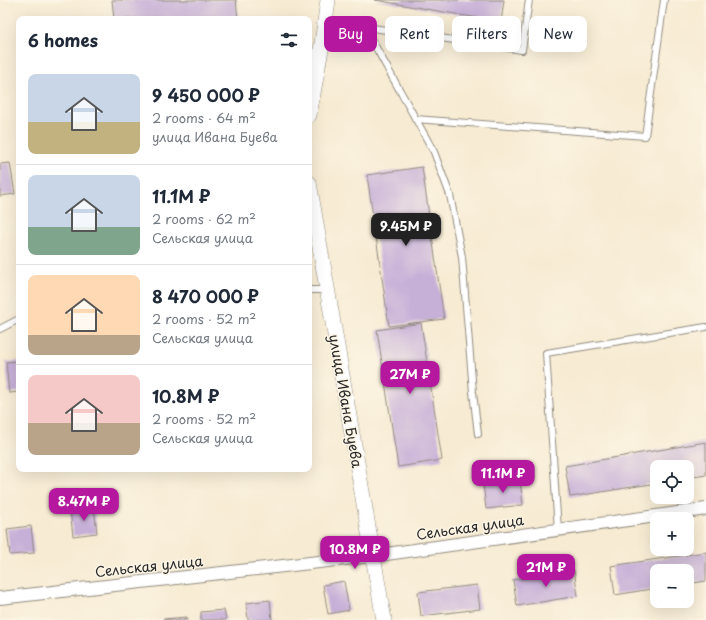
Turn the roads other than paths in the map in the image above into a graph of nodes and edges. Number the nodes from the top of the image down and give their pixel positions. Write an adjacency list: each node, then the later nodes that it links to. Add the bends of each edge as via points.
1 (328, 0): 4 (street)
2 (529, 0): 5 (lane, via 522,50)
3 (664, 0): 9 (lane, via 645,136)
4 (326, 16)
5 (377, 28)
6 (324, 32): 8 (street)
7 (377, 50): 9 (lane)
8 (312, 98)
9 (415, 119): 16 (lane, via 434,152 450,195 462,257)
10 (312, 200): 12 (street, улица Ивана Буева)
11 (312, 290): 12 (lane)
12 (327, 290): 19 (street, улица Ивана Буева)
13 (16, 321): 15 (lane)
14 (706, 327): 18 (lane, via 546,353)
15 (0, 329)
16 (478, 434)
17 (706, 509): 18 (street, Сельская улица)
18 (558, 530): 19 (street, Сельская улица)
19 (372, 556): 20 (street, Сельская улица); 21 (street, улица Ивана Буева)
20 (0, 598)
21 (384, 620)

